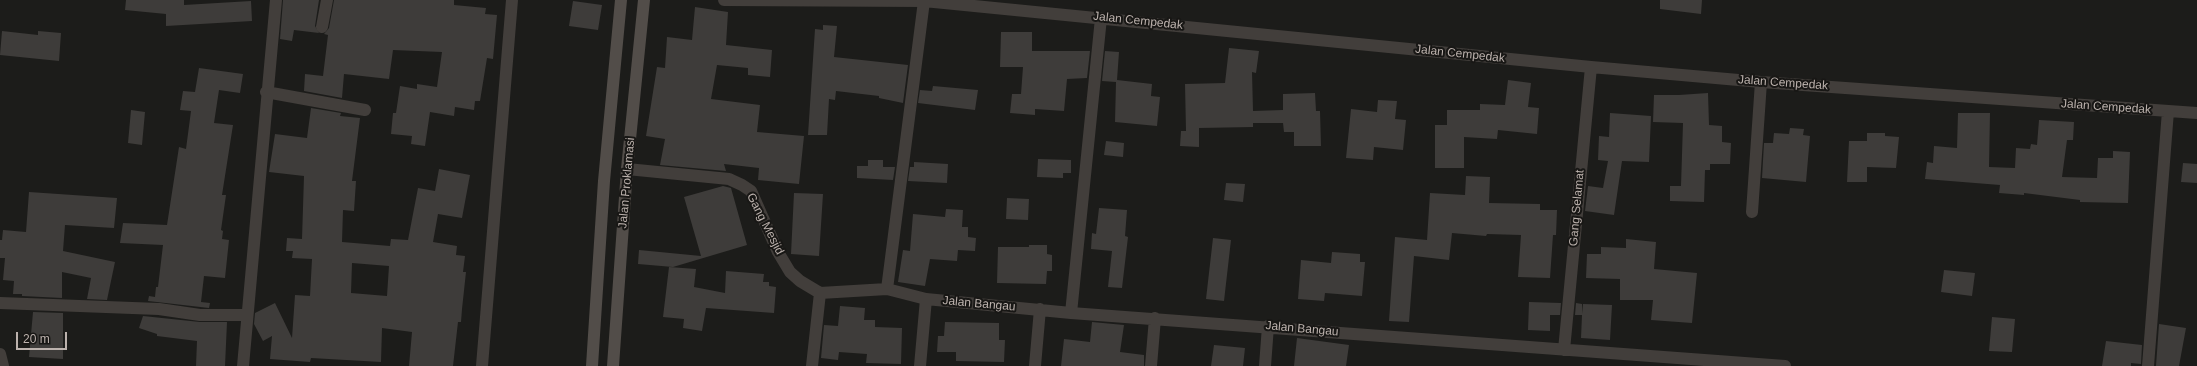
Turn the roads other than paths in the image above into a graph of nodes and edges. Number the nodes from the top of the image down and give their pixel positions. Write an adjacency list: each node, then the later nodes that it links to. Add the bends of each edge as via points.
1 (276, 0): 12 (street)
2 (327, 0): 9 (street)
3 (512, 0): 31 (street)
4 (622, 0): 32 (street, Jalan Proklamasi, via 604,181)
5 (644, 0): 16 (street, Jalan Proklamasi)
6 (724, 0): 7 (street, Jalan Cempedak)
7 (924, 1): 8 (street, Jalan Cempedak); 18 (street)
8 (1101, 18): 10 (street, Jalan Cempedak); 23 (street)
9 (322, 27)
10 (1591, 67): 11 (street, Jalan Cempedak); 27 (street, Gang Selamat)
11 (1761, 82): 14 (street, Jalan Cempedak); 17 (street)
12 (266, 92): 13 (street); 24 (street)
13 (365, 110)
14 (2168, 111): 15 (street, Jalan Cempedak); 40 (street)
15 (2197, 113)
16 (627, 169): 19 (street, Gang Mesjid, via 729,180 742,184 751,191 778,252 790,272); 33 (street, Jalan Proklamasi)
17 (1752, 212)
18 (887, 288): 19 (street, Jalan Bangau); 20 (street, Jalan Bangau)
19 (820, 293): 34 (street)
20 (926, 299): 22 (street, Jalan Bangau); 35 (street)
21 (0, 303): 24 (street, via 159,309 200,315)
22 (1040, 309): 23 (street, Jalan Bangau); 36 (street)
23 (1071, 313): 25 (street, Jalan Bangau)
24 (247, 315): 30 (street)
25 (1154, 318): 26 (street, Jalan Bangau); 37 (street)
26 (1268, 326): 27 (street, Jalan Bangau); 38 (street)
27 (1564, 350): 39 (street, Jalan Bangau)
28 (0, 354): 29 (street)
29 (3, 366)
30 (243, 366)
31 (482, 366)
32 (592, 366)
33 (613, 366)
34 (812, 366)
35 (920, 366)
36 (1035, 366)
37 (1150, 366)
38 (1265, 366)
39 (1785, 366)
40 (2148, 366)

